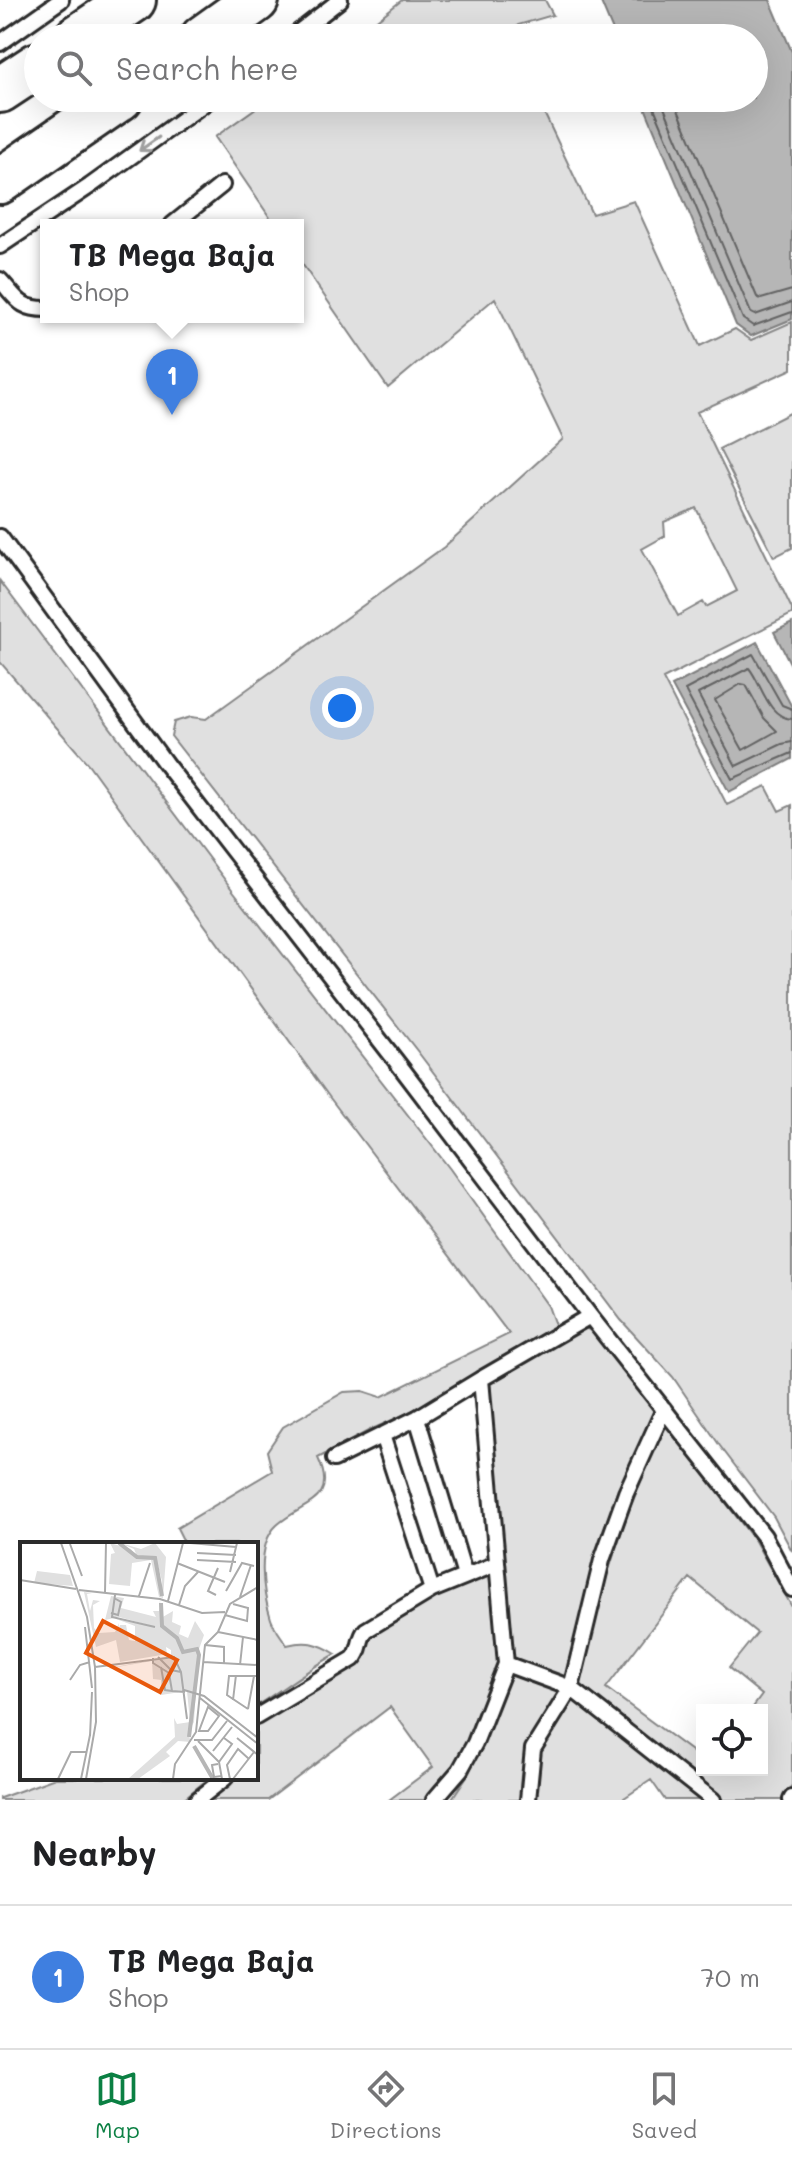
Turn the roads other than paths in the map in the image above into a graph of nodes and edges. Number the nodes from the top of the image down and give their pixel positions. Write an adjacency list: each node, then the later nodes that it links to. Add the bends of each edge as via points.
1 (61, 0): 5 (lane)
2 (133, 0): 6 (main road)
3 (256, 0): 7 (main road)
4 (340, 0): 8 (lane)
5 (27, 24)
6 (98, 24)
7 (223, 24)
8 (309, 24)
9 (24, 26): 10 (lane)
10 (0, 43)
11 (24, 74): 12 (main road)
12 (0, 90)
13 (100, 112): 15 (main road)
14 (192, 112): 18 (lane, one-way to 18)
15 (0, 181)
16 (222, 185): 17 (lane)
17 (180, 219)
18 (0, 246)
19 (0, 280): 20 (lane, via 17,301)
20 (40, 309)
21 (0, 537): 22 (lane, via 165,763)
22 (590, 1316): 23 (lane); 24 (lane)
23 (481, 1379): 25 (lane); 28 (lane)
24 (664, 1409): 30 (lane, via 764,1536); 33 (lane, via 602,1560)
25 (417, 1418): 26 (lane); 29 (lane)
26 (382, 1435): 27 (lane); 31 (lane)
27 (334, 1459)
28 (496, 1564): 29 (lane); 32 (lane)
29 (465, 1576): 31 (lane)
30 (790, 1581)
31 (432, 1590): 34 (lane, via 366,1630 353,1659)
32 (506, 1664): 33 (lane); 37 (lane, via 475,1743)
33 (571, 1688): 38 (lane, via 533,1749); 39 (lane)
34 (258, 1716)
35 (222, 1780): 36 (lane)
36 (197, 1800)
37 (434, 1800)
38 (528, 1800)
39 (713, 1800)

